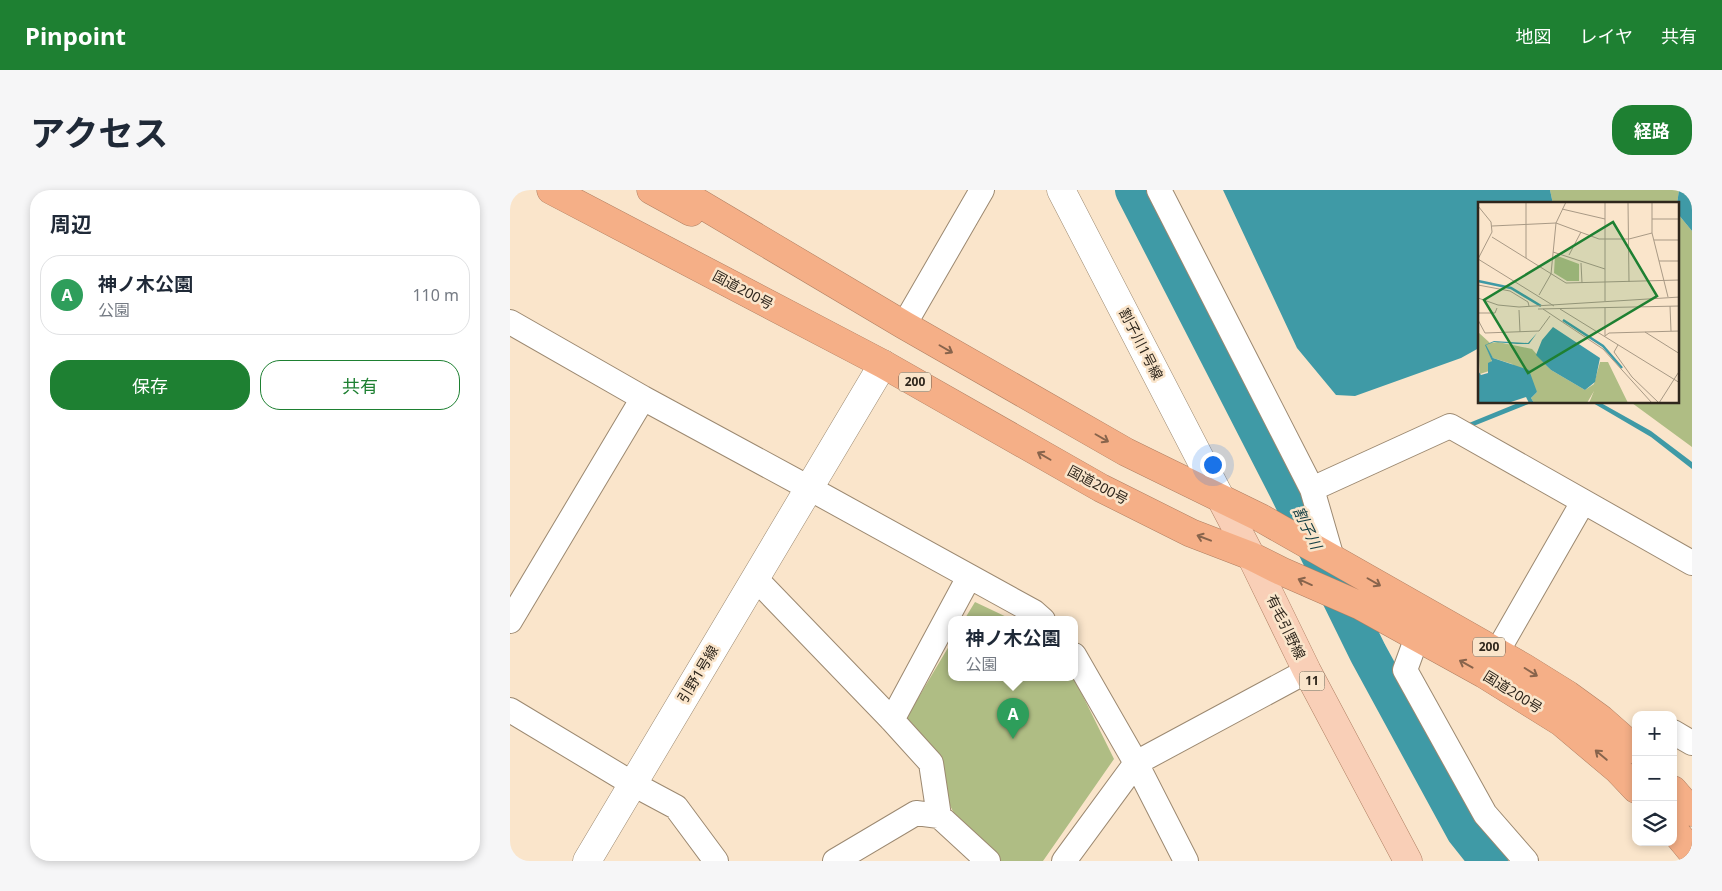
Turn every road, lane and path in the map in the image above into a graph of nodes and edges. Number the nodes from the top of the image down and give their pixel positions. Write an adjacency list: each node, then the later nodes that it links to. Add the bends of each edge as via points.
1 (551, 190): 10 (highway, 国道200号 / 200)
2 (583, 190): 10 (highway, 200)
3 (651, 190): 9 (highway)
4 (677, 190): 9 (highway, 国道200号 / 200)
5 (982, 190): 9 (street)
6 (1061, 190): 14 (street, 割子川1号線)
7 (1159, 190): 13 (street)
8 (510, 322): 11 (street)
9 (904, 325): 14 (highway, 国道200号 / 200, one-way to 14, via 1126,452)
10 (883, 364): 12 (street, 引野1号線); 16 (highway, 国道200号 / 200, one-way to 10, via 1191,532 1101,488)
11 (643, 398): 12 (street); 22 (street)
12 (809, 488): 19 (street); 20 (street, 引野1号線)
13 (1312, 489): 15 (street, via 1450,426); 17 (street)
14 (1221, 499): 16 (main road, 有毛引野線 / 11); 17 (highway, 国道200号 / 200)
15 (1583, 502): 18 (street); 24 (street)
16 (1252, 556): 23 (highway, 国道200号 / 200, one-way to 16, via 1361,606); 26 (main road, 有毛引野線 / 11)
17 (1332, 558): 24 (highway, 国道200号 / 200, one-way to 24)
18 (1692, 563)
19 (969, 577): 21 (street); 28 (street)
20 (755, 578): 28 (street); 33 (street, 引野1号線)
21 (1038, 616)
22 (510, 622)
23 (1417, 637): 34 (highway, 国道200号 / 200, one-way to 23, via 1561,722); 47 (street, via 1405,670 1485,814)
24 (1497, 652): 31 (highway, 国道200号 / 200, one-way to 31, via 1568,695)
25 (1078, 662): 32 (street)
26 (1307, 671): 32 (street); 46 (main road, 有毛引野線 / 11)
27 (510, 710): 33 (street)
28 (892, 720): 37 (street, via 931,763)
29 (1677, 734): 30 (street)
30 (1692, 743)
31 (1632, 746)
32 (1136, 764): 44 (street); 45 (street)
33 (633, 784): 40 (street, 引野1号線); 41 (street, via 676,807)
34 (1632, 785)
35 (1677, 795): 36 (highway)
36 (1692, 812)
37 (939, 816): 42 (street, via 916,813); 43 (street)
38 (1677, 834): 39 (highway)
39 (1692, 852)
40 (587, 861)
41 (716, 861)
42 (835, 861)
43 (988, 861)
44 (1064, 861)
45 (1186, 861)
46 (1408, 861)
47 (1526, 861)

